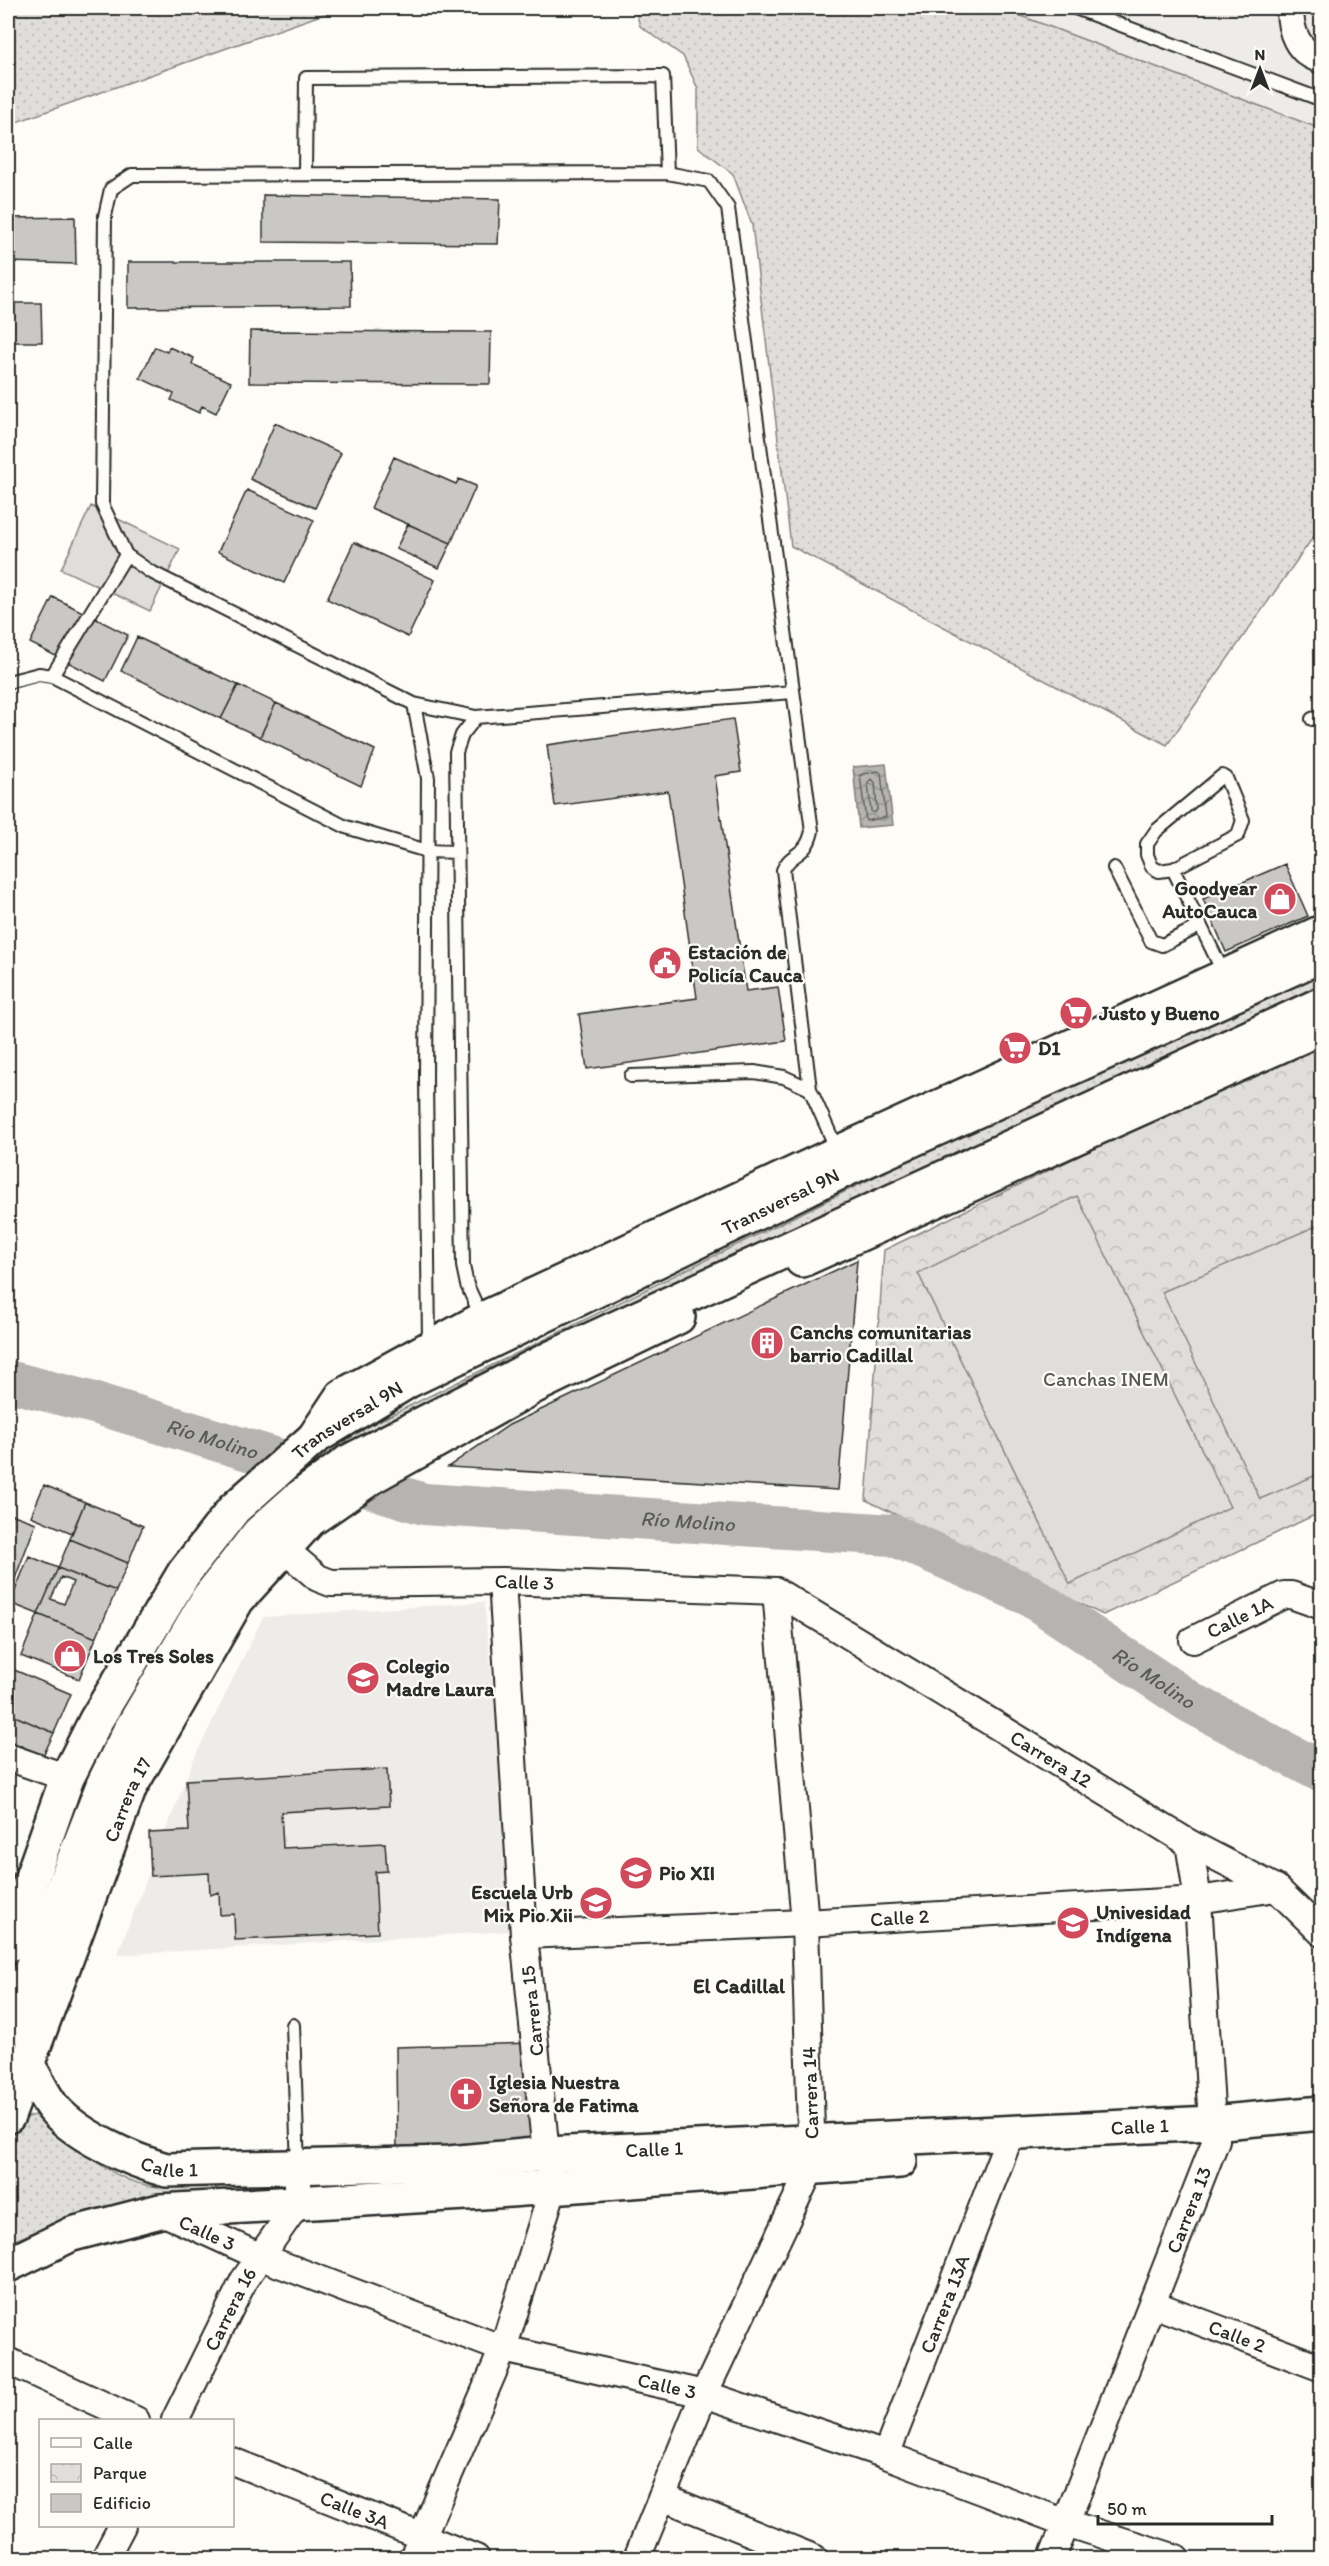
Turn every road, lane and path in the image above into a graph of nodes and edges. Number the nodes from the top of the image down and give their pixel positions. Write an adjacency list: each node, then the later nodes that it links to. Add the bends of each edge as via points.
1 (1075, 8): 4 (lane)
2 (1290, 8): 3 (street, via 1292,32 1298,43 1305,52)
3 (1322, 60)
4 (1322, 100)
5 (305, 173): 6 (lane); 6 (lane, via 306,78 652,76 663,76); 7 (lane, via 132,175 111,189 105,216 102,504)
6 (666, 173): 10 (lane, via 709,181 728,208)
7 (126, 555): 8 (lane); 11 (lane, via 149,571)
8 (52, 676): 9 (lane, via 39,674); 13 (lane, via 346,827)
9 (8, 682)
10 (793, 692): 12 (lane); 24 (lane, via 812,831 805,850 786,862 783,870)
11 (414, 704): 12 (lane); 13 (lane, via 428,778)
12 (476, 717): 14 (lane, via 462,735 456,752)
13 (427, 851): 14 (lane); 29 (lane)
14 (457, 852): 28 (lane, via 463,1266)
15 (1114, 868): 17 (lane, via 1151,941 1162,945)
16 (1173, 869): 16 (lane, via 1238,835 1243,828 1244,820 1226,778 1218,778 1156,831 1148,844 1152,867 1159,871); 17 (lane)
17 (1200, 926): 20 (lane)
18 (1322, 932): 20 (main road)
19 (1322, 955): 25 (main road, Transversal 9N)
20 (1225, 976): 25 (main road)
21 (1322, 1004): 27 (main road, Transversal 9N)
22 (1322, 1027): 26 (main road, Transversal 9N)
23 (631, 1076): 24 (lane, via 754,1072 784,1077)
24 (810, 1089): 25 (lane)
25 (843, 1161): 28 (main road); 30 (main road, Transversal 9N, via 408,1381)
26 (705, 1304): 27 (main road); 31 (main road, Transversal 9N)
27 (662, 1308): 31 (main road, Transversal 9N, via 553,1357)
28 (483, 1319): 29 (main road)
29 (429, 1349): 30 (main road, via 342,1396)
30 (314, 1438): 39 (main road, Transversal 9N, via 234,1509 184,1573 96,1720)
31 (362, 1468): 32 (main road, Transversal 9N)
32 (303, 1509): 33 (main road, Carrera 17); 49 (main road, Carrera 17, via 259,1533 209,1597 127,1736 103,1785)
33 (284, 1549): 34 (street, Calle 3, via 318,1578 331,1583); 50 (main road, Carrera 17, via 237,1600 130,1787)
34 (502, 1581): 35 (street, Calle 3); 46 (street, Carrera 15)
35 (776, 1591): 40 (street, Carrera 12); 44 (street, Carrera 14)
36 (1322, 1606): 37 (street, Calle 1A, via 1284,1596)
37 (1193, 1640)
38 (8, 1757): 39 (street)
39 (67, 1778): 42 (main road, via 52,1788); 47 (main road)
40 (1189, 1843): 41 (street, Carrera 12); 43 (street, Carrera 13)
41 (1276, 1888): 43 (street, Calle 2); 45 (street, Carrera 12)
42 (8, 1898)
43 (1198, 1900): 44 (street, Calle 2); 53 (street, Carrera 13)
44 (805, 1923): 46 (street, Calle 2); 57 (street, Carrera 14)
45 (1322, 1933)
46 (524, 1935): 56 (street, Carrera 15)
47 (8, 1945)
48 (293, 2025): 58 (lane)
49 (8, 2030)
50 (28, 2066): 52 (main road, Carrera 17); 58 (main road, Calle 1, via 55,2110 131,2160 166,2170)
51 (1322, 2113): 53 (main road, Calle 1)
52 (8, 2116)
53 (1214, 2131): 54 (main road, Calle 1); 55 (main road, Calle 1); 64 (street, Carrera 13)
54 (1322, 2131)
55 (1007, 2143): 57 (main road, Calle 1); 71 (street, Carrera 13A)
56 (546, 2154): 57 (main road, Calle 1); 58 (main road, Calle 1, via 449,2163); 59 (street, Carrera 15)
57 (812, 2155): 59 (main road, Calle 1); 68 (street, Carrera 14)
58 (298, 2168): 60 (street)
59 (554, 2185): 60 (main road, Calle 1); 65 (street)
60 (298, 2203): 61 (main road, Calle 1); 62 (street, Carrera 16)
61 (160, 2211): 62 (street, Calle 3); 63 (main road, Calle 1, via 72,2234)
62 (261, 2257): 65 (street, Calle 3); 70 (street, Carrera 16, via 244,2280)
63 (8, 2265)
64 (1153, 2304): 67 (street, Calle 2); 74 (street, Carrera 13)
65 (503, 2349): 68 (street, Calle 3); 76 (street)
66 (8, 2361): 69 (street)
67 (1322, 2368)
68 (704, 2394): 71 (street, Calle 3); 73 (street, Carrera 14)
69 (132, 2419)
70 (176, 2419)
71 (886, 2455): 74 (street, Calle 3)
72 (234, 2462): 76 (street, Calle 3A)
73 (662, 2497): 79 (street, Carrera 14); 80 (street)
74 (1066, 2523): 81 (street, Carrera 13); 82 (street, Calle 3)
75 (121, 2527): 77 (street)
76 (418, 2548): 78 (street, Calle 3A)
77 (105, 2559)
78 (476, 2559)
79 (637, 2559)
80 (814, 2559)
81 (1052, 2559)
82 (1176, 2559)

